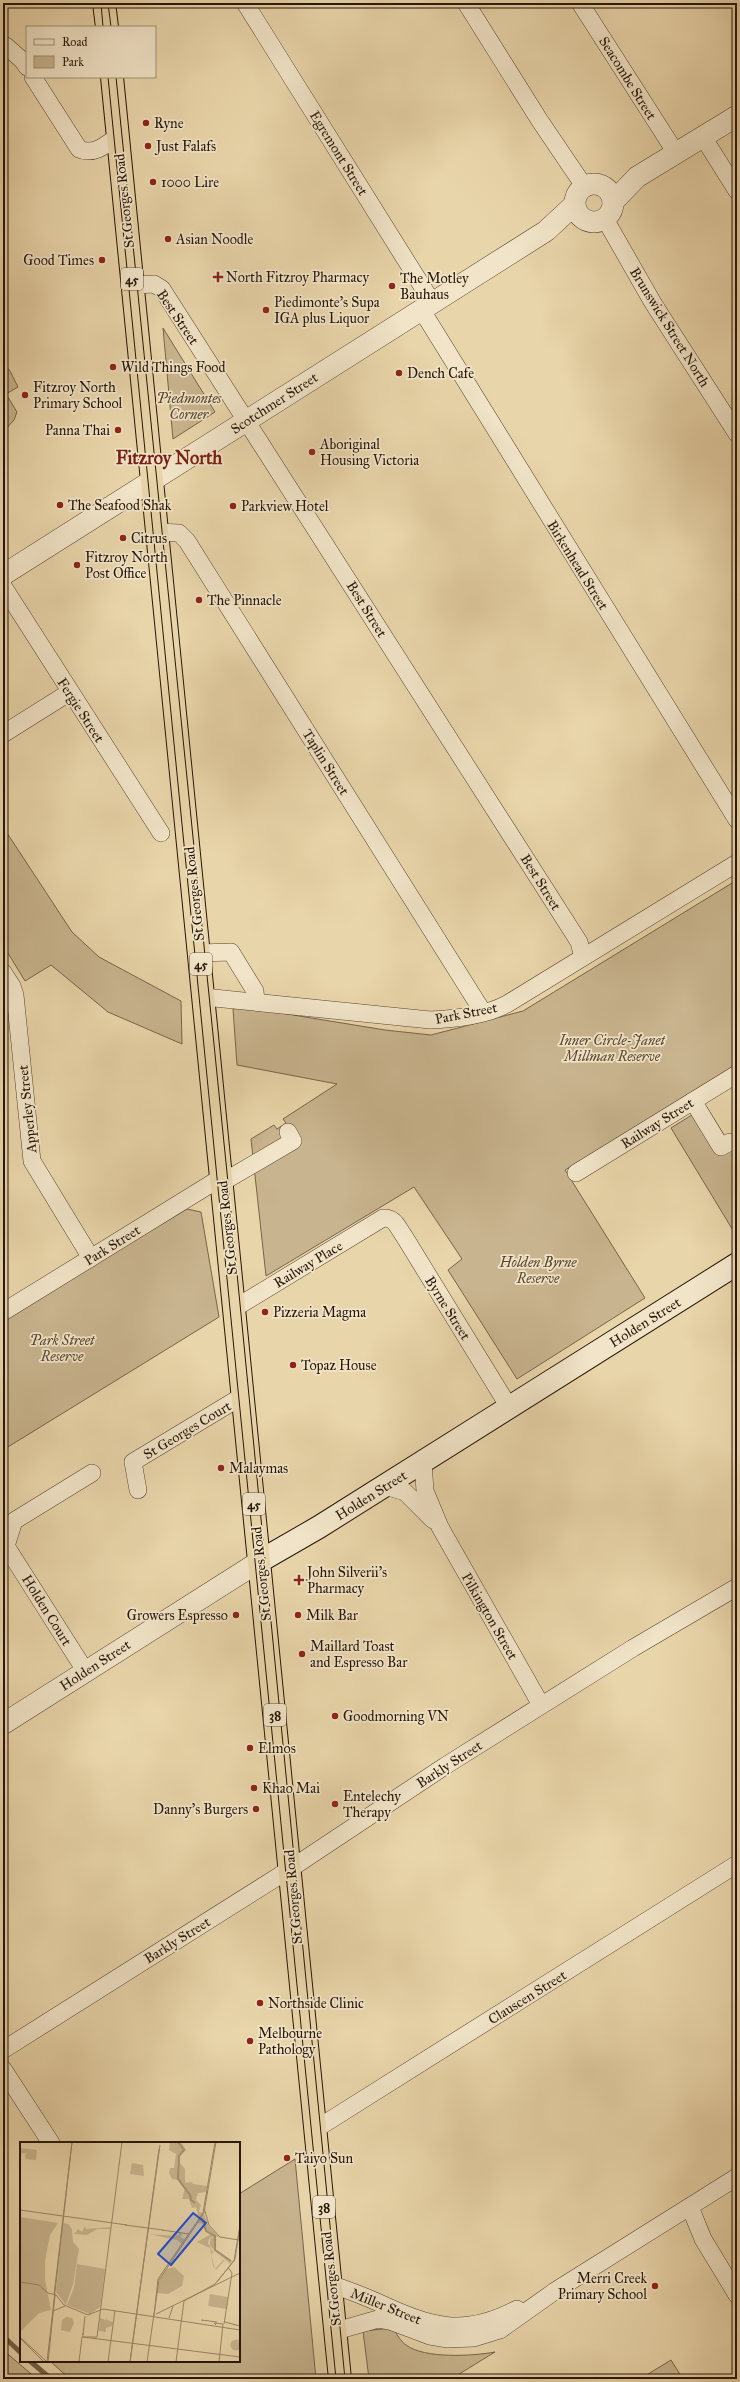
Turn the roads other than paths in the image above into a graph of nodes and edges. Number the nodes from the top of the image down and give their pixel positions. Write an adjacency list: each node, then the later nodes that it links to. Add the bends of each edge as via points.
1 (245, 3): 16 (street, Egremont Street)
2 (466, 3): 13 (street, Brunswick Street North, via 540,121)
3 (580, 3): 11 (street, Seacombe Street)
4 (6, 46): 5 (street)
5 (26, 66)
6 (34, 78): 9 (street, via 79,149 88,152 96,150)
7 (112, 78): 9 (highway, St Georges Road / 45)
8 (737, 116): 10 (street)
9 (118, 136): 15 (highway, St Georges Road / 45)
10 (703, 137): 11 (street); 12 (street)
11 (676, 153): 13 (street)
12 (737, 191)
13 (601, 198): 14 (street, via 593,222); 14 (street, via 576,194); 18 (street, Brunswick Street North, via 654,302)
14 (578, 212): 16 (street, Scotchmer Street)
15 (133, 285): 17 (street, Best Street, via 154,284 162,289); 19 (highway, St Georges Road / 45)
16 (426, 306): 17 (street, Scotchmer Street); 25 (street, Birkenhead Street)
17 (246, 422): 19 (street, Scotchmer Street); 29 (street, Best Street, via 576,937)
18 (737, 434)
19 (152, 481): 20 (highway, St Georges Road / 45); 21 (street, Scotchmer Street)
20 (157, 532): 28 (highway, St Georges Road / 45); 33 (street, Taplin Street, via 179,533 187,541)
21 (3, 575)
22 (3, 586): 23 (street, Fergie Street)
23 (70, 692): 24 (street); 26 (street, Fergie Street)
24 (3, 734)
25 (737, 820)
26 (161, 833)
27 (737, 863): 29 (street, Park Street)
28 (200, 953): 31 (highway, St Georges Road / 45); 32 (street, via 231,952 255,991)
29 (582, 957): 33 (street, Park Street, via 507,1004)
30 (3, 972): 41 (street, Apperley Street, via 15,995 32,1161)
31 (204, 997): 32 (street, Park Street); 39 (highway, St Georges Road / 45)
32 (256, 1001): 33 (street, Park Street, via 430,1020)
33 (483, 1012)
34 (737, 1074): 35 (street, Railway Street)
35 (693, 1101): 37 (street, via 721,1147); 38 (street, Railway Street)
36 (288, 1132): 39 (street, Park Street, via 293,1141)
37 (730, 1142)
38 (576, 1173)
39 (222, 1180): 41 (street, Park Street); 43 (highway, St Georges Road / 45)
40 (382, 1219): 43 (street, Railway Place); 46 (street, Byrne Street, via 389,1218 395,1223)
41 (91, 1258): 44 (street, Park Street)
42 (737, 1264): 46 (main road, Holden Street)
43 (235, 1308): 45 (highway, St Georges Road / 45)
44 (3, 1312)
45 (244, 1395): 50 (street, St Georges Court, via 133,1462); 52 (highway, St Georges Road / 45)
46 (509, 1407): 47 (main road, Holden Street)
47 (424, 1461): 49 (main road, Holden Street); 51 (street, Pilkington Street, via 425,1491)
48 (92, 1473): 54 (street, Holden Court, via 14,1521 6,1546)
49 (385, 1486): 51 (street, Pilkington Street, via 405,1492); 52 (main road, Holden Street, via 286,1548)
50 (138, 1490)
51 (440, 1527): 55 (street, Pilkington Street)
52 (260, 1561): 54 (street, Holden Street); 58 (highway, St Georges Road / 38)
53 (737, 1587): 55 (street, Barkly Street)
54 (86, 1672): 56 (street, Holden Street)
55 (541, 1705): 58 (street, Barkly Street)
56 (3, 1724)
57 (737, 1864): 61 (street, Clauscen Street)
58 (290, 1869): 59 (street, Barkly Street); 61 (highway, St Georges Road / 38)
59 (3, 2050)
60 (3, 2069): 62 (street)
61 (316, 2129): 65 (highway, St Georges Road / 38)
62 (50, 2142)
63 (737, 2177): 64 (street, Miller Street)
64 (684, 2210): 66 (street, Miller Street); 67 (street)
65 (331, 2284): 66 (street, Miller Street, via 377,2301 411,2318 445,2325 476,2324 495,2319); 68 (highway, St Georges Road / 38)
66 (555, 2291): 68 (street, Miller Street, via 506,2327 474,2338 440,2338 378,2319)
67 (737, 2295)
68 (336, 2331): 69 (highway, St Georges Road / 38)
69 (340, 2379)

